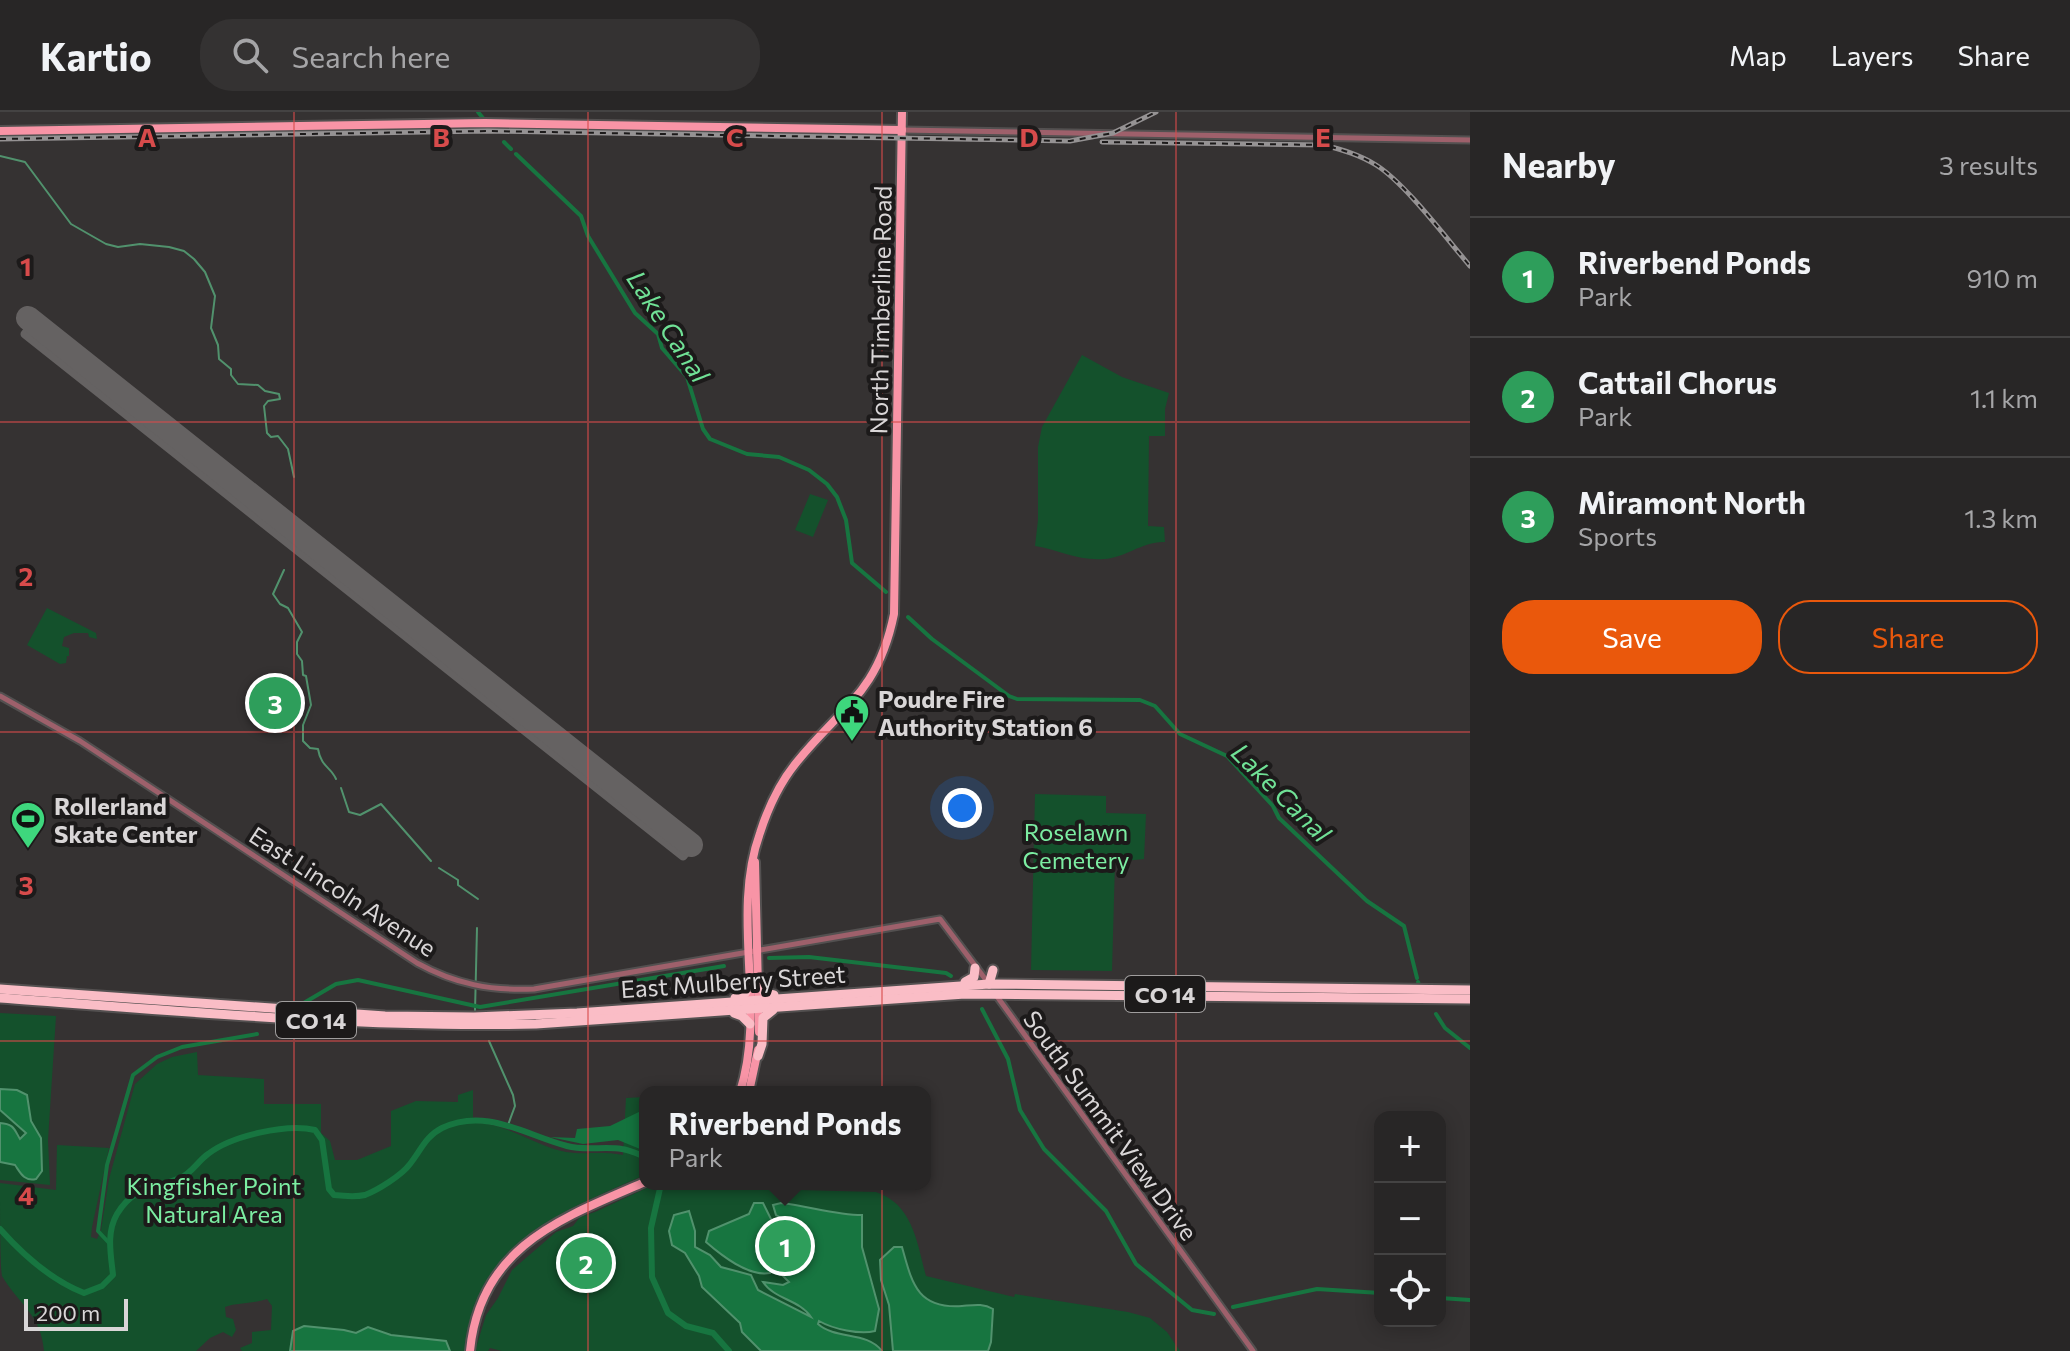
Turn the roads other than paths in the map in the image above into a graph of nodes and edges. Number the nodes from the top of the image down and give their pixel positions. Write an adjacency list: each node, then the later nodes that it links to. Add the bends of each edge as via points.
1 (902, 112): 2 (main road, North Timberline Road)
2 (902, 130): 3 (main road, via 488,123); 4 (street); 7 (main road, North Timberline Road, via 896,599 886,645 870,679 786,776 768,811 749,875)
3 (0, 131)
4 (1470, 140)
5 (0, 696): 7 (street, East Lincoln Avenue, via 80,741 417,963 450,979 534,989)
6 (940, 919): 7 (street, East Lincoln Avenue); 8 (street, South Summit View Drive)
7 (753, 951): 10 (main road, North Timberline Road)
8 (975, 968): 11 (highway, via 971,980); 12 (street, South Summit View Drive)
9 (993, 970): 12 (highway)
10 (754, 984): 14 (highway, via 774,995); 19 (main road, North Timberline Road); 20 (highway, via 736,998)
11 (941, 986): 12 (highway, East Mulberry Street / CO 14); 14 (highway, East Mulberry Street / CO 14)
12 (992, 988): 15 (highway, East Mulberry Street / CO 14); 17 (highway, East Mulberry Street / CO 14); 30 (street, South Summit View Drive)
13 (0, 989): 18 (highway, East Mulberry Street / CO 14)
14 (853, 992): 19 (highway, East Mulberry Street / CO 14)
15 (1469, 992)
16 (0, 998): 21 (highway, East Mulberry Street / CO 14)
17 (840, 1002): 19 (highway, East Mulberry Street / CO 14); 25 (highway, via 767,1012)
18 (214, 1004): 20 (highway, East Mulberry Street / CO 14, via 474,1017); 21 (highway); 23 (highway)
19 (754, 1004): 20 (highway, East Mulberry Street / CO 14); 22 (highway, East Mulberry Street / CO 14); 24 (main road); 25 (main road)
20 (671, 1006)
21 (159, 1010): 23 (highway, East Mulberry Street / CO 14)
22 (654, 1016): 23 (highway, East Mulberry Street / CO 14, via 474,1026); 24 (highway, via 733,1013)
23 (329, 1021)
24 (750, 1024): 26 (main road)
25 (758, 1056): 27 (main road)
26 (742, 1086)
27 (750, 1086)
28 (639, 1185): 29 (main road, via 547,1227 510,1258 485,1297)
29 (470, 1351)
30 (1253, 1351)

